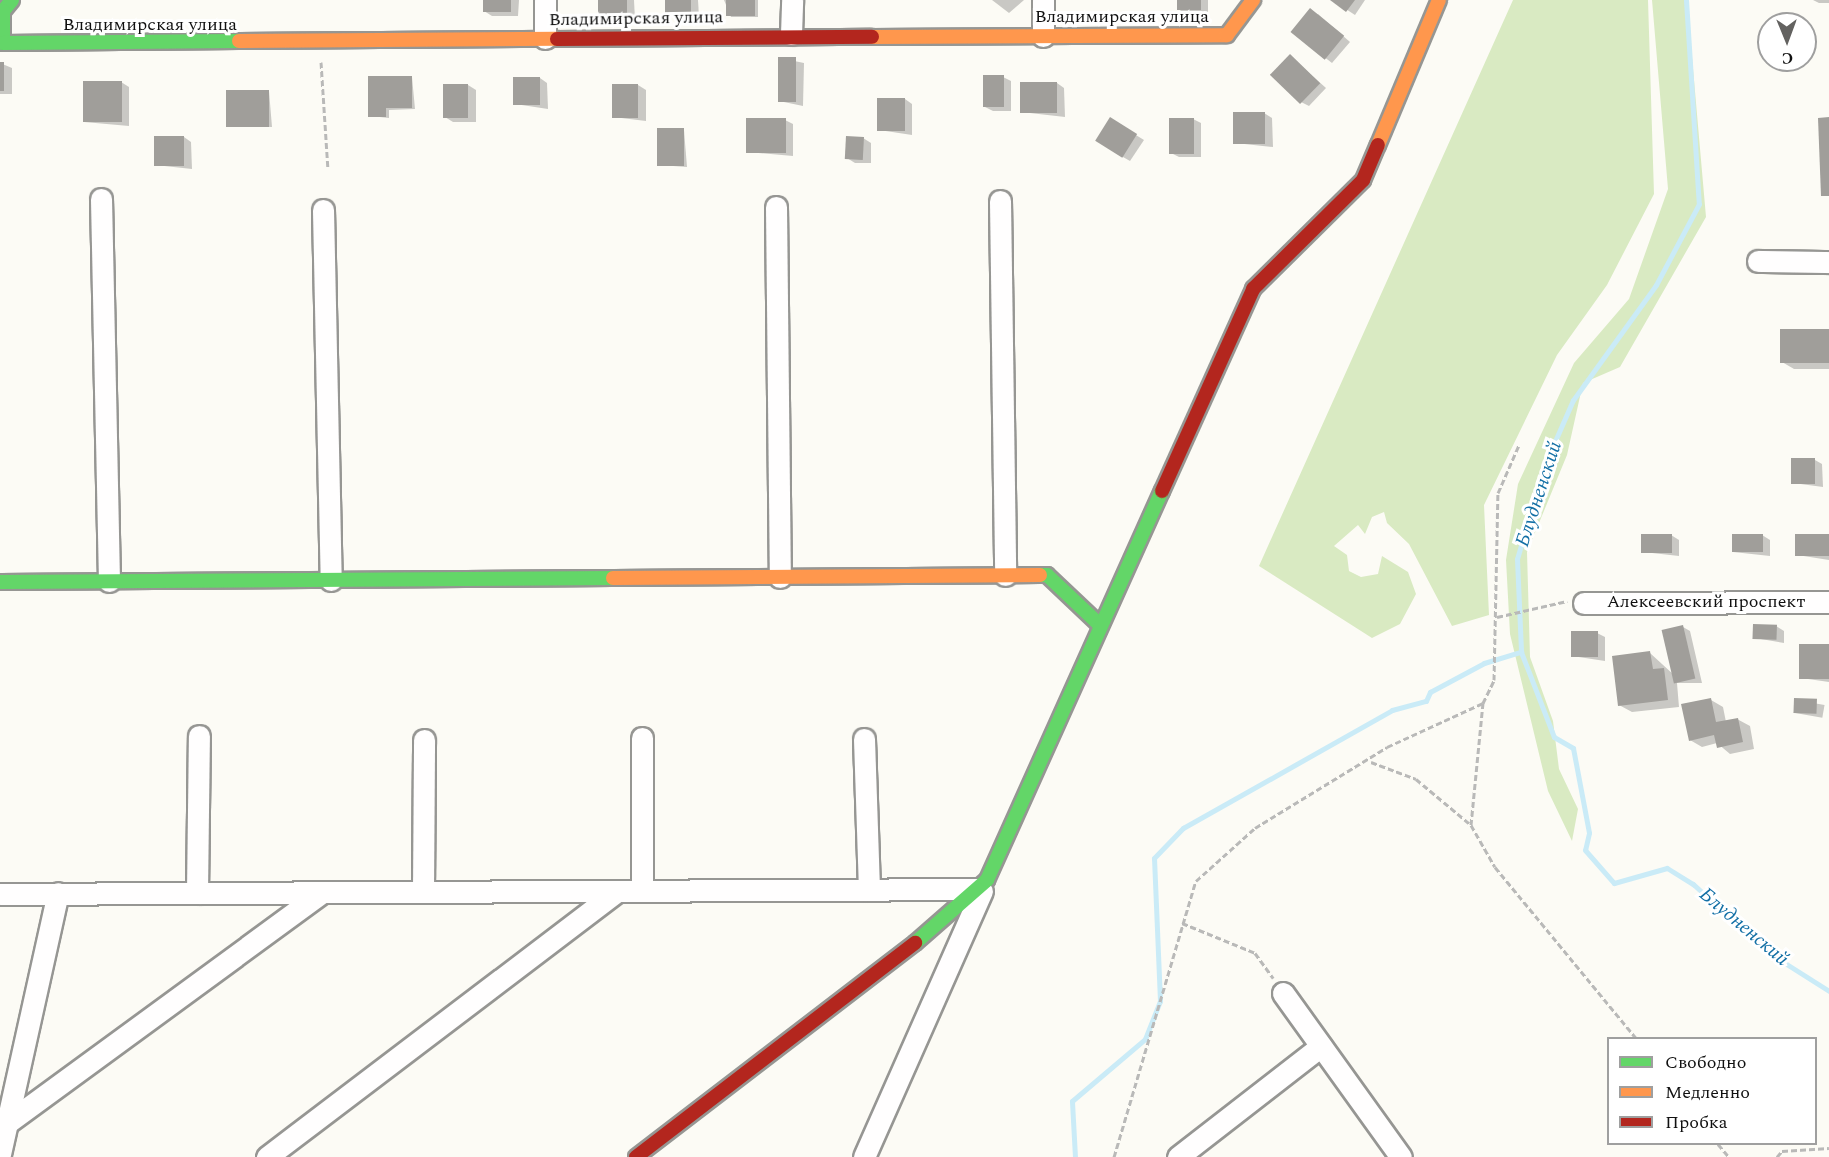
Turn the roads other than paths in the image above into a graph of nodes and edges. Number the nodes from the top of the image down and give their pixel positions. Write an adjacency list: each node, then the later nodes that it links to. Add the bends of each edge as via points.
1 (12, 0): 9 (street, Владимирская улица, via 3,12 3,43)
2 (545, 0): 9 (street)
3 (792, 0): 7 (street)
4 (1043, 0): 8 (street)
5 (1253, 0): 8 (street, Владимирская улица, via 1227,34)
6 (1439, 0): 23 (street, via 1363,180 1253,288)
7 (791, 34): 8 (street, Владимирская улица); 9 (street, Владимирская улица)
8 (1043, 36)
9 (545, 38)
10 (101, 199): 19 (street)
11 (1000, 201): 16 (street)
12 (776, 207): 17 (street)
13 (323, 210): 18 (street)
14 (1758, 261): 15 (street)
15 (1829, 262)
16 (1005, 575): 17 (street); 23 (street, via 1047,575)
17 (780, 577): 18 (street)
18 (331, 580): 19 (street)
19 (109, 581): 20 (street)
20 (0, 582)
21 (1829, 602): 22 (street, Алексеевский проспект)
22 (1584, 603)
23 (1101, 626): 28 (street)
24 (199, 736): 35 (street)
25 (642, 738): 31 (street)
26 (864, 739): 29 (street)
27 (424, 740): 33 (street)
28 (982, 885): 29 (street); 42 (street); 43 (street)
29 (869, 890): 31 (street)
30 (618, 891): 31 (street); 33 (street); 41 (street)
31 (642, 891)
32 (323, 892): 33 (street); 35 (street); 39 (street)
33 (423, 892)
34 (58, 893): 35 (street); 36 (street); 39 (street)
35 (197, 893)
36 (0, 894)
37 (1283, 993): 38 (street)
38 (1321, 1046): 44 (street); 45 (street)
39 (7, 1123): 40 (street)
40 (0, 1154)
41 (267, 1157)
42 (636, 1157)
43 (864, 1157)
44 (1178, 1157)
45 (1401, 1157)

